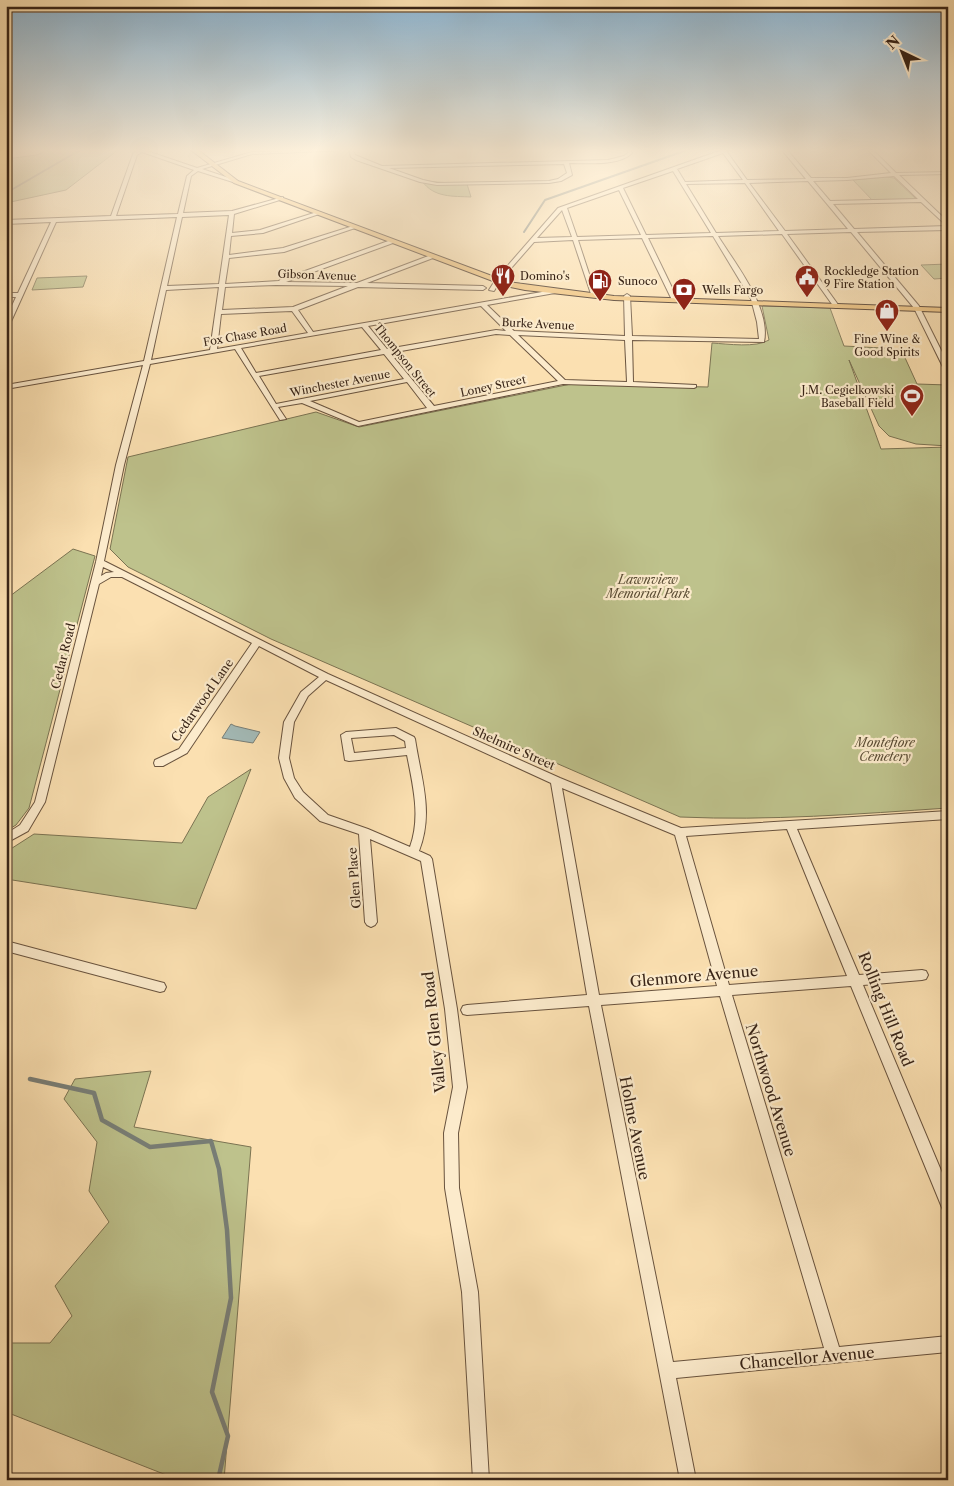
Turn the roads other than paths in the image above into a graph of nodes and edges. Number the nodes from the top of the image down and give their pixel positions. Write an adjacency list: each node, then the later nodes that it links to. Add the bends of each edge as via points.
1 (73, 219): 12 (street)
2 (180, 219): 30 (street, Cedar Road)
3 (231, 219): 18 (street)
4 (300, 219): 18 (street, via 261,232)
5 (335, 219): 14 (main road)
6 (550, 219): 22 (street)
7 (568, 219): 21 (street)
8 (637, 219): 20 (street)
9 (706, 219): 19 (street)
10 (774, 219): 17 (street)
11 (843, 219): 16 (street)
12 (54, 220): 13 (street); 33 (street)
13 (6, 222)
14 (354, 227): 23 (main road); 24 (street, via 284,250)
15 (948, 227): 16 (street)
16 (853, 231): 17 (street); 40 (street)
17 (784, 233): 19 (street); 39 (street)
18 (230, 235): 24 (street)
19 (715, 235): 20 (street); 38 (street)
20 (646, 237): 21 (street); 36 (street)
21 (575, 239): 22 (street); 32 (street)
22 (533, 240): 29 (street)
23 (391, 242): 25 (main road); 26 (street)
24 (227, 257): 27 (street)
25 (432, 257): 28 (street); 29 (main road)
26 (276, 283): 27 (street, Gibson Avenue); 28 (street, Gibson Avenue)
27 (223, 286): 30 (street, Gibson Avenue); 43 (street)
28 (354, 286): 29 (street, Gibson Avenue); 41 (street)
29 (491, 287): 31 (main road, via 513,285); 32 (main road); 37 (street)
30 (163, 288): 52 (street, Cedar Road)
31 (553, 292): 35 (main road); 37 (street, Fox Chase Road)
32 (594, 294): 35 (main road)
33 (20, 295): 34 (street); 45 (street)
34 (6, 296)
35 (627, 297): 36 (main road); 48 (street)
36 (675, 300): 38 (main road)
37 (486, 302): 44 (street, Fox Chase Road); 46 (street)
38 (756, 302): 39 (main road); 48 (street, Burke Avenue, via 763,339 758,342)
39 (836, 305): 40 (main road)
40 (918, 308): 42 (main road); 53 (street)
41 (294, 309): 43 (street); 47 (street)
42 (948, 309)
43 (218, 312): 50 (street)
44 (364, 325): 47 (street, Fox Chase Road); 51 (street, Thompson Street)
45 (6, 326)
46 (510, 331): 48 (street, Burke Avenue); 51 (street, Burke Avenue); 56 (street)
47 (311, 333): 49 (street, Fox Chase Road)
48 (628, 338): 57 (street)
49 (237, 347): 50 (street, Fox Chase Road); 54 (street)
50 (213, 351): 52 (street, Fox Chase Road)
51 (386, 352): 54 (street, Burke Avenue); 55 (street, Thompson Street)
52 (146, 363): 59 (street, Fox Chase Road); 64 (street, Cedar Road)
53 (948, 371)
54 (254, 375): 61 (street)
55 (409, 380): 60 (street, Winchester Avenue); 62 (street, Thompson Street)
56 (563, 382): 57 (street, Loney Street); 62 (street, Loney Street)
57 (630, 384): 58 (street, Loney Street)
58 (694, 386)
59 (6, 387)
60 (301, 400): 61 (street, Winchester Avenue); 62 (street, Loney Street, via 358,424)
61 (274, 406): 63 (street)
62 (432, 409)
63 (282, 419)
64 (103, 548): 65 (street, Cedar Road); 66 (street)
65 (100, 562): 66 (street, Shelmire Street); 67 (street, Cedar Road)
66 (121, 572): 67 (street); 68 (street, Shelmire Street)
67 (95, 583): 77 (street, Cedar Road, via 38,808 24,828)
68 (258, 641): 69 (street, Shelmire Street); 71 (street, Cedarwood Lane, via 183,751)
69 (325, 676): 72 (street, Shelmire Street); 75 (street, Valley Glen Road, via 304,694 290,722 284,758 289,778 299,795 324,818)
70 (411, 752): 70 (street, via 410,739 396,731 346,735 349,757); 78 (street, via 422,798 420,839)
71 (159, 763)
72 (556, 781): 76 (street, Shelmire Street); 85 (street, Holme Avenue)
73 (948, 815): 74 (street, Shelmire Street)
74 (791, 826): 76 (street, Shelmire Street); 82 (street, Rolling Hill Road)
75 (364, 832): 78 (street, Valley Glen Road); 79 (street, Glen Place)
76 (680, 832): 84 (street, Northwood Avenue)
77 (6, 839)
78 (413, 853): 91 (street, Valley Glen Road, via 426,859 454,1031 460,1087 452,1133 452,1188 470,1292)
79 (371, 922)
80 (6, 946): 83 (street)
81 (922, 975): 82 (street, Glenmore Avenue)
82 (856, 980): 84 (street, Glenmore Avenue); 87 (street, Rolling Hill Road)
83 (160, 987)
84 (724, 990): 85 (street, Glenmore Avenue); 89 (street, Northwood Avenue)
85 (594, 1001): 86 (street, Glenmore Avenue); 90 (street, Holme Avenue)
86 (468, 1010)
87 (948, 1205)
88 (948, 1344): 89 (street, Chancellor Avenue)
89 (834, 1355): 90 (street, Chancellor Avenue)
90 (666, 1371): 92 (street, Holme Avenue)
91 (481, 1480)
92 (688, 1480)

